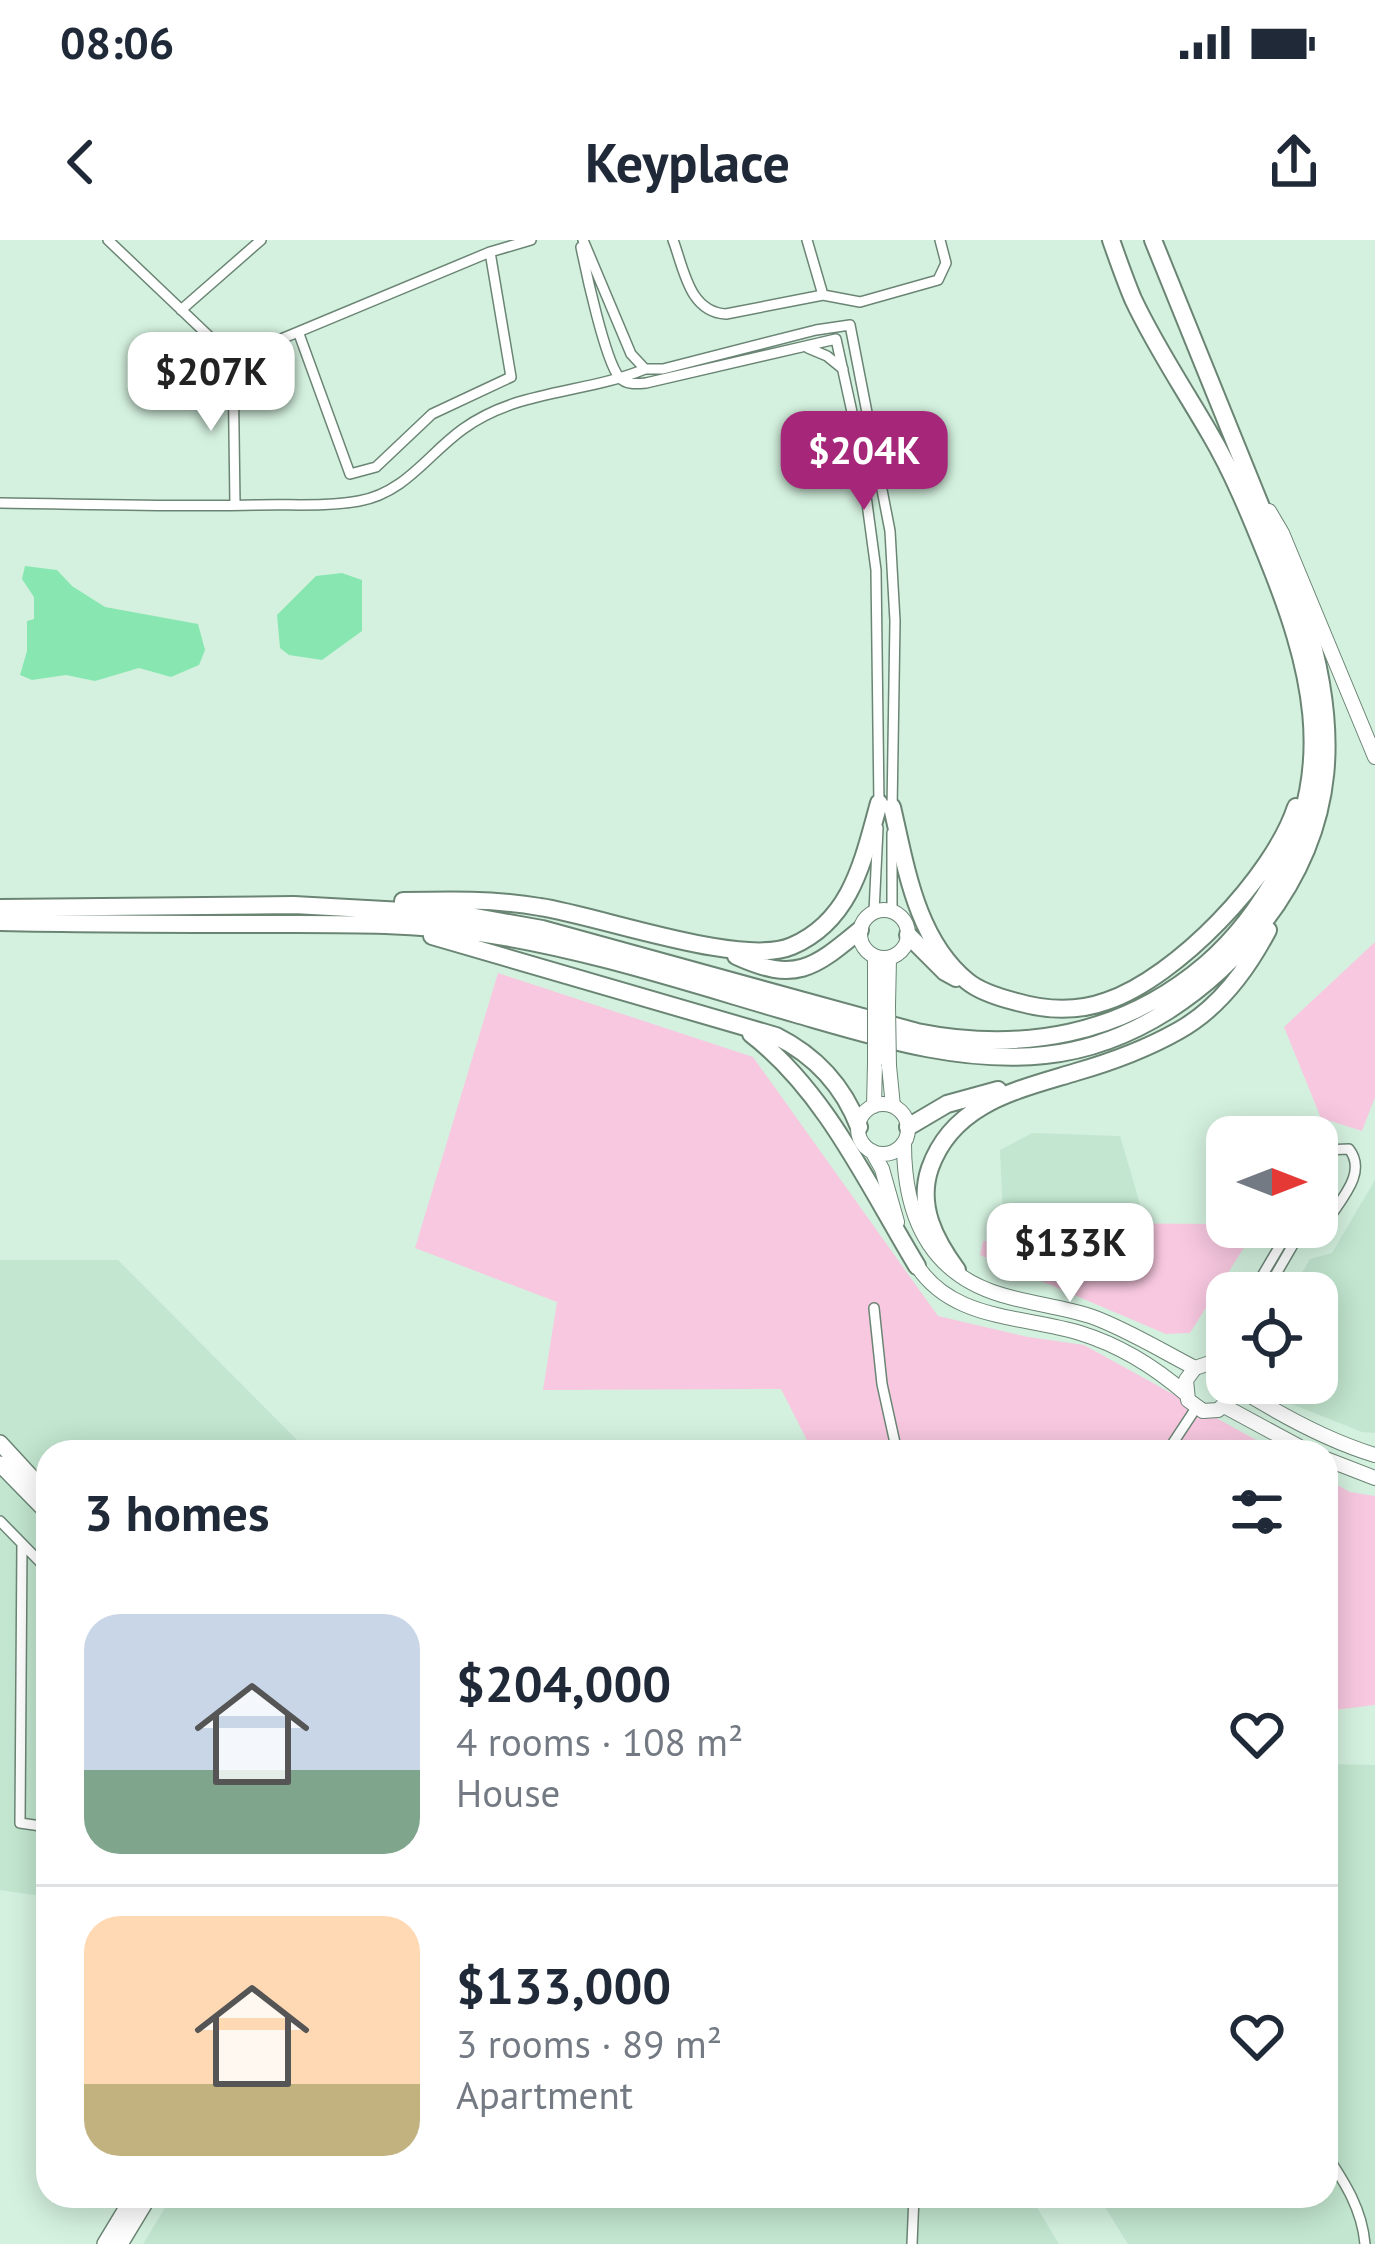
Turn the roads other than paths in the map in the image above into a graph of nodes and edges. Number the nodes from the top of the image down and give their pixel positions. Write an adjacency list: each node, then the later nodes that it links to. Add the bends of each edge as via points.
1 (108, 240): 12 (street)
2 (261, 240): 12 (street)
3 (531, 240): 10 (street)
4 (581, 240): 17 (street); 18 (street)
5 (673, 240): 11 (street, via 694,297 715,313)
6 (807, 240): 11 (street)
7 (940, 240): 11 (street, via 946,262 938,280 860,302)
8 (1111, 240): 26 (highway, via 1133,300 1212,437 1278,583 1305,662)
9 (1153, 240): 22 (highway)
10 (490, 252): 14 (street); 14 (street, via 511,377 432,414 376,467 350,474)
11 (823, 296)
12 (182, 310): 16 (street)
13 (834, 333): 15 (street); 18 (street); 19 (street); 27 (street, via 853,336 890,531 895,621)
14 (299, 334): 16 (street)
15 (802, 346): 19 (street); 20 (street, via 646,383)
16 (233, 359): 24 (street)
17 (611, 360): 20 (street); 21 (street)
18 (645, 369): 20 (street)
19 (842, 369): 27 (street, via 876,570)
20 (620, 380): 21 (street)
21 (593, 384): 24 (street, via 490,413 385,493)
22 (1251, 482): 25 (main road, via 1282,532); 28 (highway, via 1304,614 1327,716 1319,815)
23 (0, 503): 24 (street)
24 (235, 506)
25 (1375, 757)
26 (1312, 770): 29 (highway, via 1292,849 1221,951 1136,1010 1043,1040 974,1042 917,1032 520,925); 40 (highway, via 1262,872 1140,986 1068,1011)
27 (885, 805): 31 (street); 32 (street); 38 (highway, via 856,882 831,919 789,948); 40 (highway, via 932,939)
28 (1283, 896): 35 (highway, via 1234,959 1185,999 1116,1036 1044,1055 922,1048 563,946); 43 (highway, via 1258,949 1200,1016 1119,1058)
29 (294, 905): 33 (highway); 38 (highway, via 509,902)
30 (0, 906): 33 (highway)
31 (874, 912): 32 (main road); 36 (main road)
32 (892, 912): 37 (main road)
33 (24, 915): 34 (highway); 35 (highway)
34 (0, 924)
35 (391, 924): 41 (highway)
36 (860, 929): 38 (highway, via 791,972); 39 (main road, via 863,946)
37 (908, 935): 39 (main road, via 902,950); 40 (highway, via 945,972)
38 (718, 948)
39 (882, 957): 42 (main road, bridge)
40 (969, 983)
41 (740, 1025): 46 (highway, via 820,1064); 51 (highway, via 787,1061 812,1095)
42 (882, 1064): 44 (main road); 45 (main road)
43 (1029, 1084): 47 (highway, via 947,1104); 52 (highway, via 950,1131 928,1174 929,1221)
44 (874, 1106): 45 (main road); 46 (main road)
45 (893, 1106): 47 (main road, via 904,1115)
46 (859, 1127): 49 (main road)
47 (906, 1135): 49 (main road, via 893,1152); 52 (main road, via 904,1181 920,1234)
48 (1338, 1146): 50 (street, via 1354,1154 1357,1172)
49 (872, 1151): 51 (main road)
50 (1338, 1203)
51 (916, 1266): 56 (main road, via 958,1304 1084,1334)
52 (957, 1270): 54 (main road, via 988,1290 1096,1318)
53 (874, 1308): 60 (street)
54 (1206, 1364)
55 (1206, 1374): 56 (main road, via 1186,1380)
56 (1186, 1394): 59 (main road)
57 (1277, 1404): 63 (main road)
58 (1224, 1406): 59 (main road); 62 (main road)
59 (1196, 1408): 61 (street)
60 (894, 1440)
61 (1176, 1440)
62 (1287, 1440)
63 (1337, 1440)
64 (1338, 1441): 66 (main road)
65 (0, 1444): 70 (main road)
66 (1375, 1455)
67 (0, 1464): 71 (main road)
68 (1338, 1464): 69 (main road)
69 (1375, 1478)
70 (36, 1482)
71 (36, 1502)
72 (0, 1521): 73 (street)
73 (22, 1544): 74 (street); 75 (street, via 20,1822)
74 (36, 1558)
75 (36, 1825)
76 (1338, 2172): 83 (street)
77 (127, 2208): 80 (main road)
78 (142, 2208): 81 (main road)
79 (914, 2208): 82 (street)
80 (105, 2244)
81 (120, 2244)
82 (912, 2244)
83 (1365, 2244)

